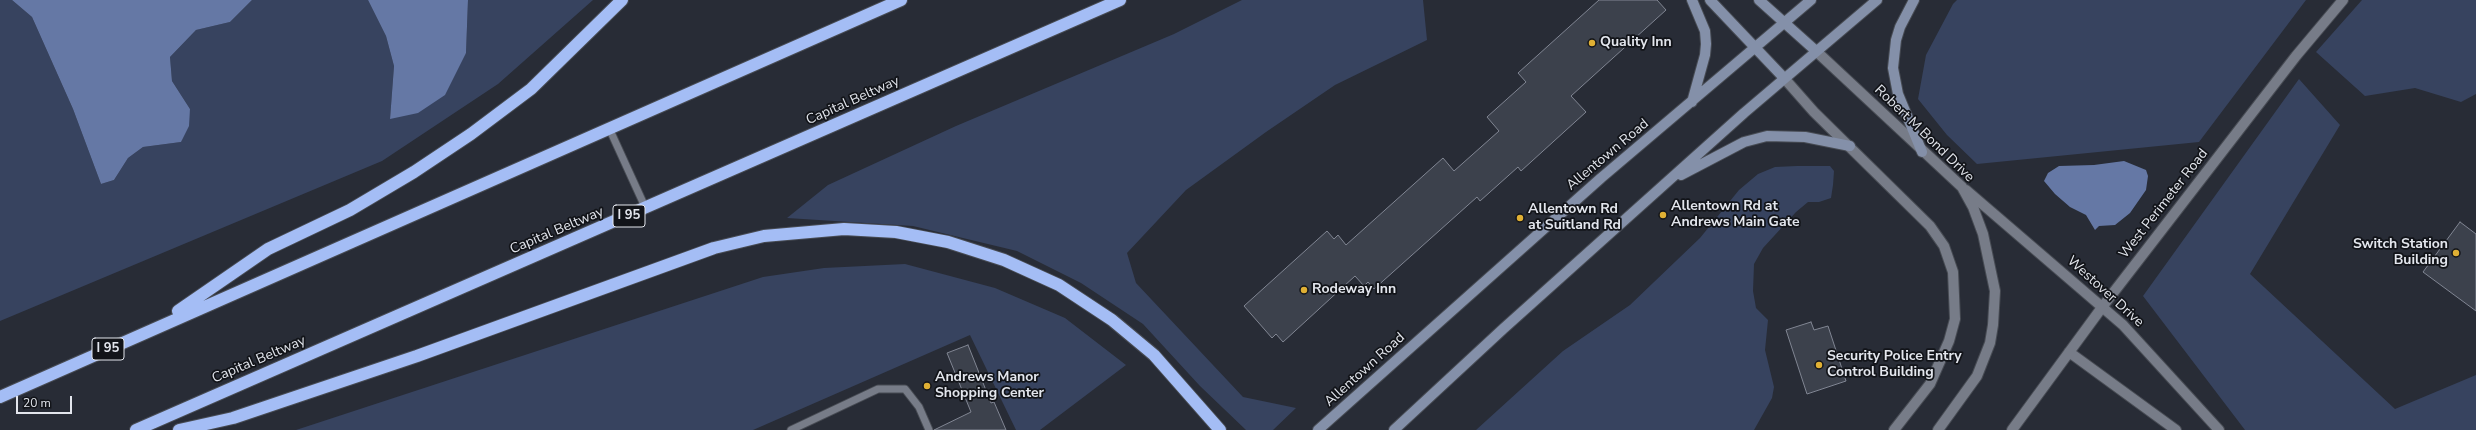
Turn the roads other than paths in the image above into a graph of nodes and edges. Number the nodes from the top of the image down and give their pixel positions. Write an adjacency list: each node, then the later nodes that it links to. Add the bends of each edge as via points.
1 (622, 0): 23 (highway, via 531,89 471,134 356,207 268,249)
2 (901, 0): 16 (highway, I 95)
3 (1120, 0): 21 (highway, Capital Beltway / I 95)
4 (1692, 0): 15 (main road, via 1705,31 1706,44)
5 (1710, 0): 12 (main road)
6 (1759, 0): 11 (main road)
7 (1811, 0): 11 (main road, Allentown Road)
8 (1877, 0): 13 (main road)
9 (1914, 0): 18 (main road, via 1900,27 1893,68 1898,94)
10 (2343, 0): 22 (street, West Perimeter Road, via 2296,56)
11 (1784, 23): 12 (main road, Allentown Road); 13 (main road)
12 (1756, 47): 14 (main road); 15 (main road, Allentown Road)
13 (1816, 51): 14 (main road); 18 (street, Robert M Bond Drive)
14 (1784, 78): 17 (street, via 1814,112); 19 (main road)
15 (1692, 102): 31 (main road, Allentown Road, via 1601,178)
16 (609, 128): 21 (lane); 23 (highway, I 95)
17 (1850, 146): 19 (main road, via 1805,136 1767,136 1732,148); 33 (street, via 1930,226 1944,246 1953,272 1955,319 1944,356 1930,384)
18 (1922, 152): 20 (street, Robert M Bond Drive)
19 (1666, 183): 32 (main road)
20 (1962, 187): 22 (street, Westover Drive); 34 (street, Robert M Bond Drive, via 1976,214 1991,265 1995,290 1993,325 1986,355 1977,376)
21 (646, 209): 26 (highway, Capital Beltway / I 95)
22 (2103, 306): 24 (street, West Perimeter Road); 37 (street, Westover Drive, via 2123,324)
23 (156, 327): 25 (highway, I 95)
24 (2070, 352): 35 (street, West Perimeter Road); 36 (street)
25 (0, 397)
26 (136, 430)
27 (179, 430): 30 (highway, via 233,418 417,356 714,248 770,235 844,229 896,232 948,242 1004,260 1059,285 1112,320 1148,350 1172,373)
28 (791, 430): 29 (lane, via 878,389 904,389 919,407)
29 (929, 430)
30 (1220, 430)
31 (1318, 430)
32 (1394, 430)
33 (1894, 430)
34 (1938, 430)
35 (2012, 430)
36 (2176, 430)
37 (2219, 430)

